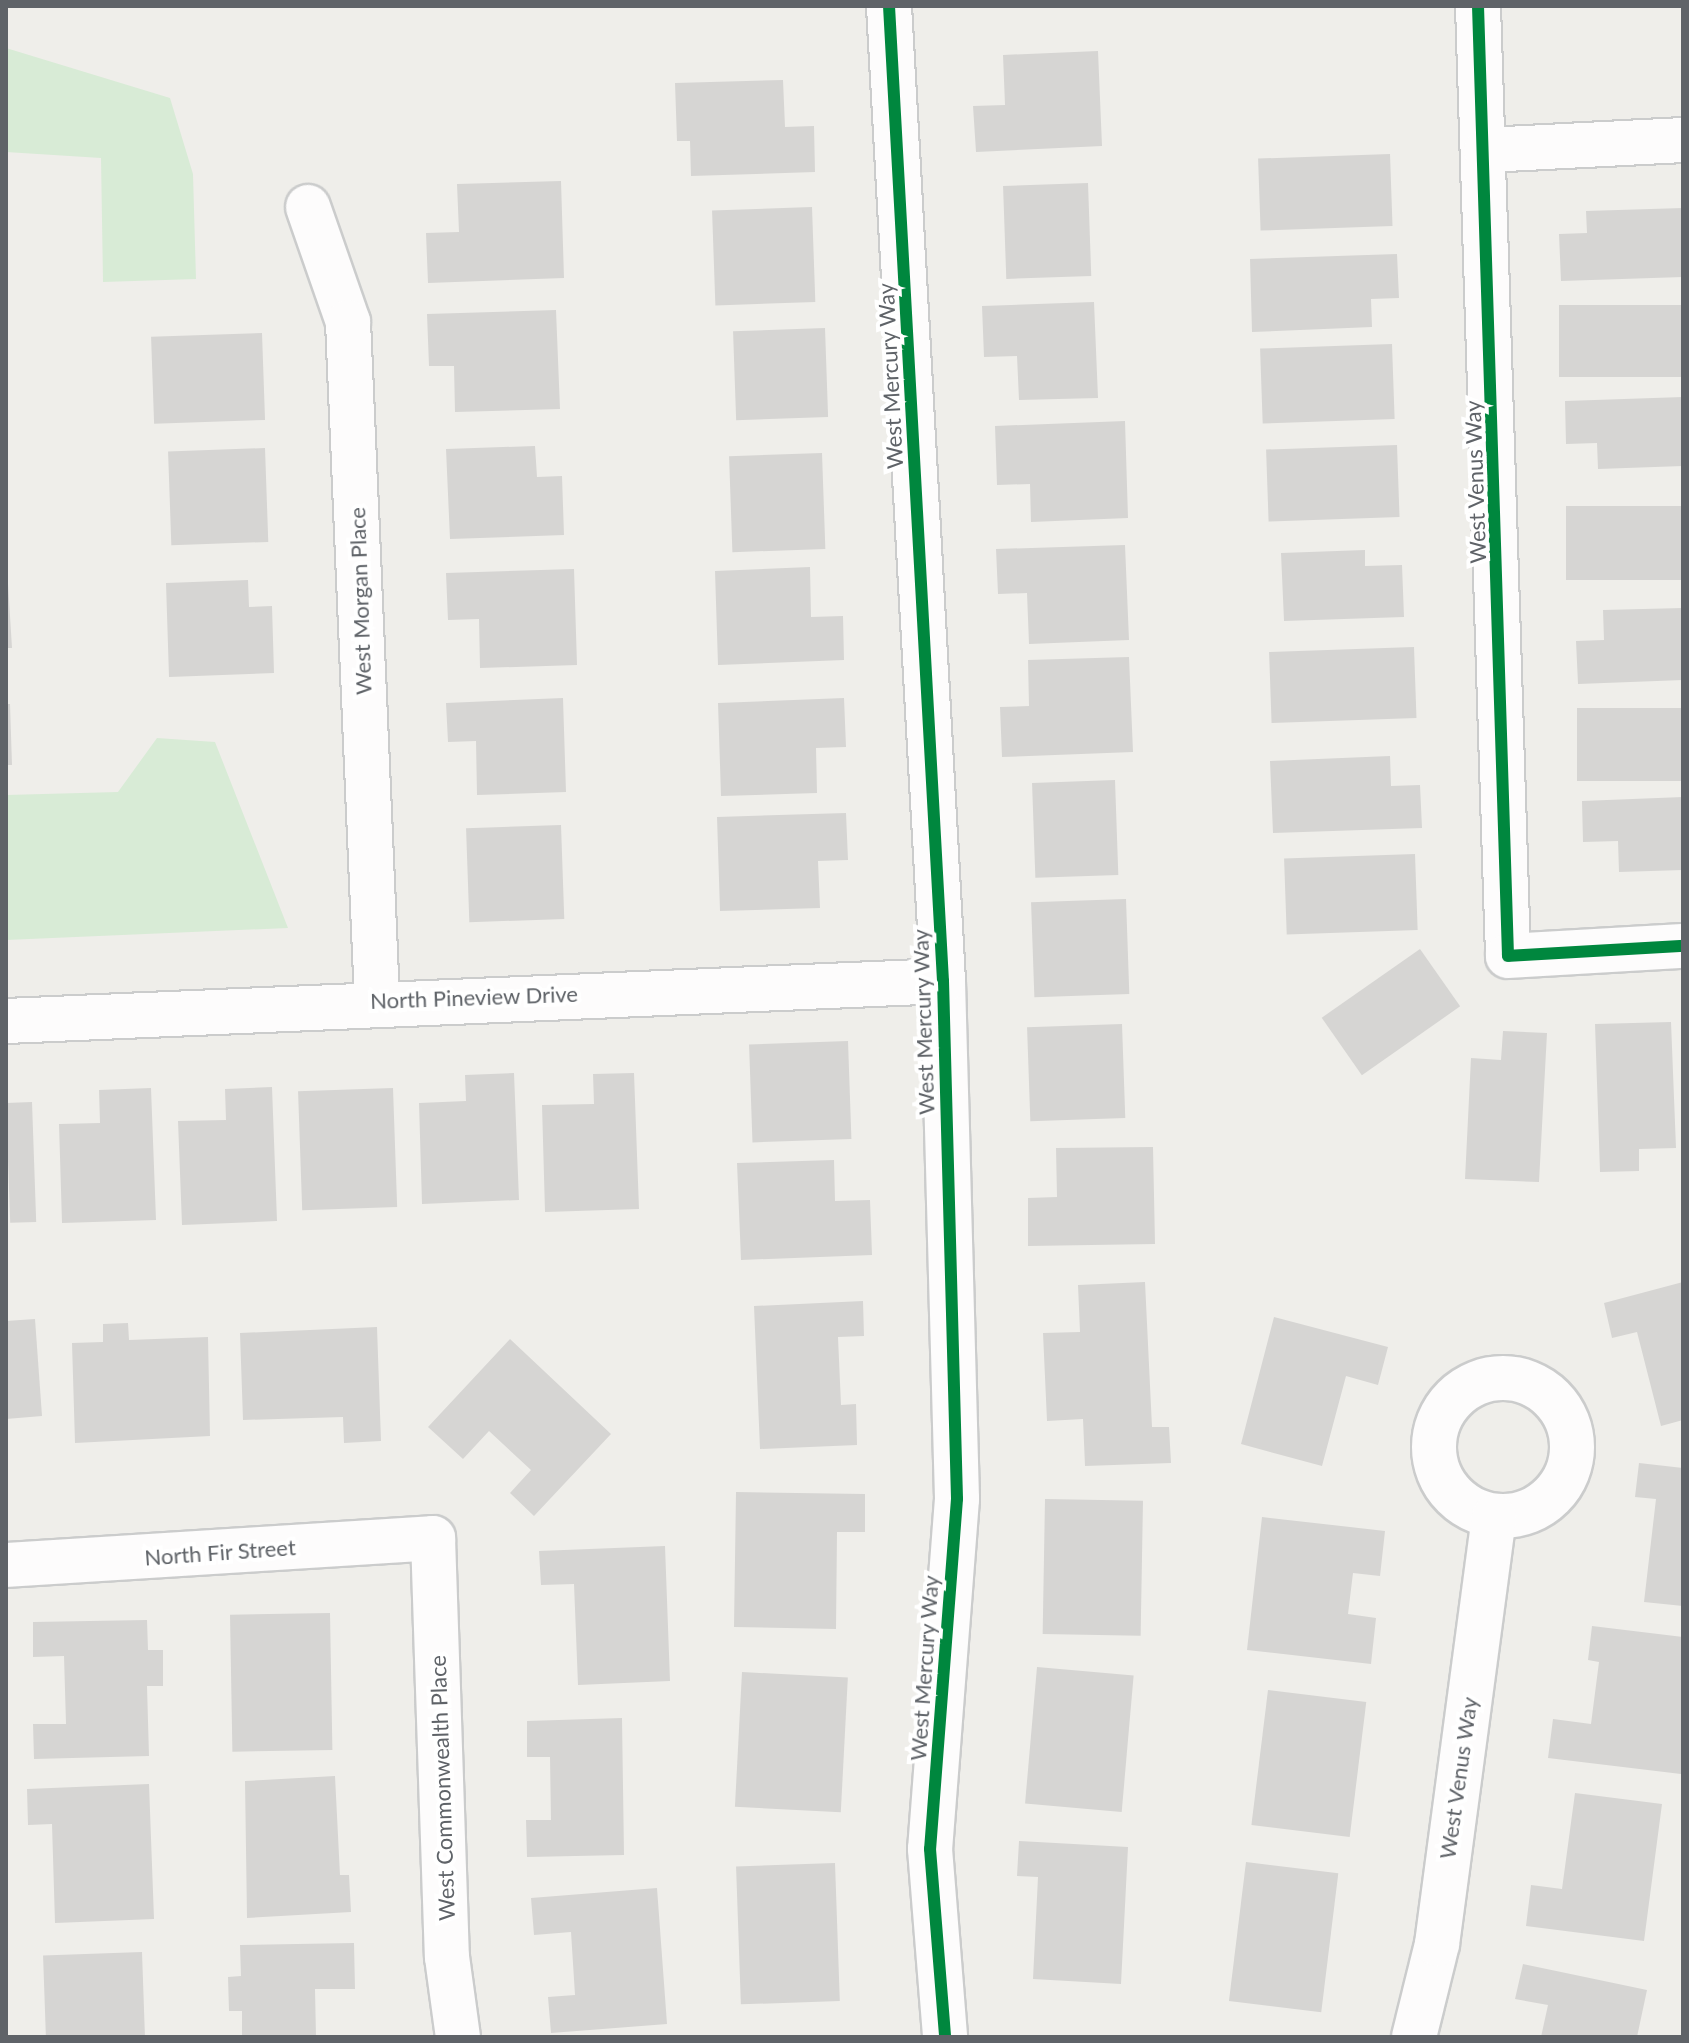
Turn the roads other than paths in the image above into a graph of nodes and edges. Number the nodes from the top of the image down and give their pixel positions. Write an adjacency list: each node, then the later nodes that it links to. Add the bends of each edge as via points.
1 (889, 6): 7 (street, West Mercury Way)
2 (1478, 6): 4 (street, West Venus Way)
3 (1683, 140): 4 (street)
4 (1486, 150): 6 (street, West Venus Way, via 1508,956)
5 (308, 207): 8 (street, West Morgan Place, via 348,322)
6 (1683, 946)
7 (943, 981): 8 (street, North Pineview Drive); 14 (street, West Mercury Way, via 957,1499 930,1849)
8 (377, 1001): 9 (street, North Pineview Drive)
9 (6, 1021)
10 (1494, 1517): 15 (street, West Venus Way, via 1437,1944)
11 (433, 1538): 12 (street, North Fir Street); 13 (street, West Commonwealth Place, via 447,1957)
12 (6, 1565)
13 (458, 2037)
14 (945, 2037)
15 (1414, 2037)

